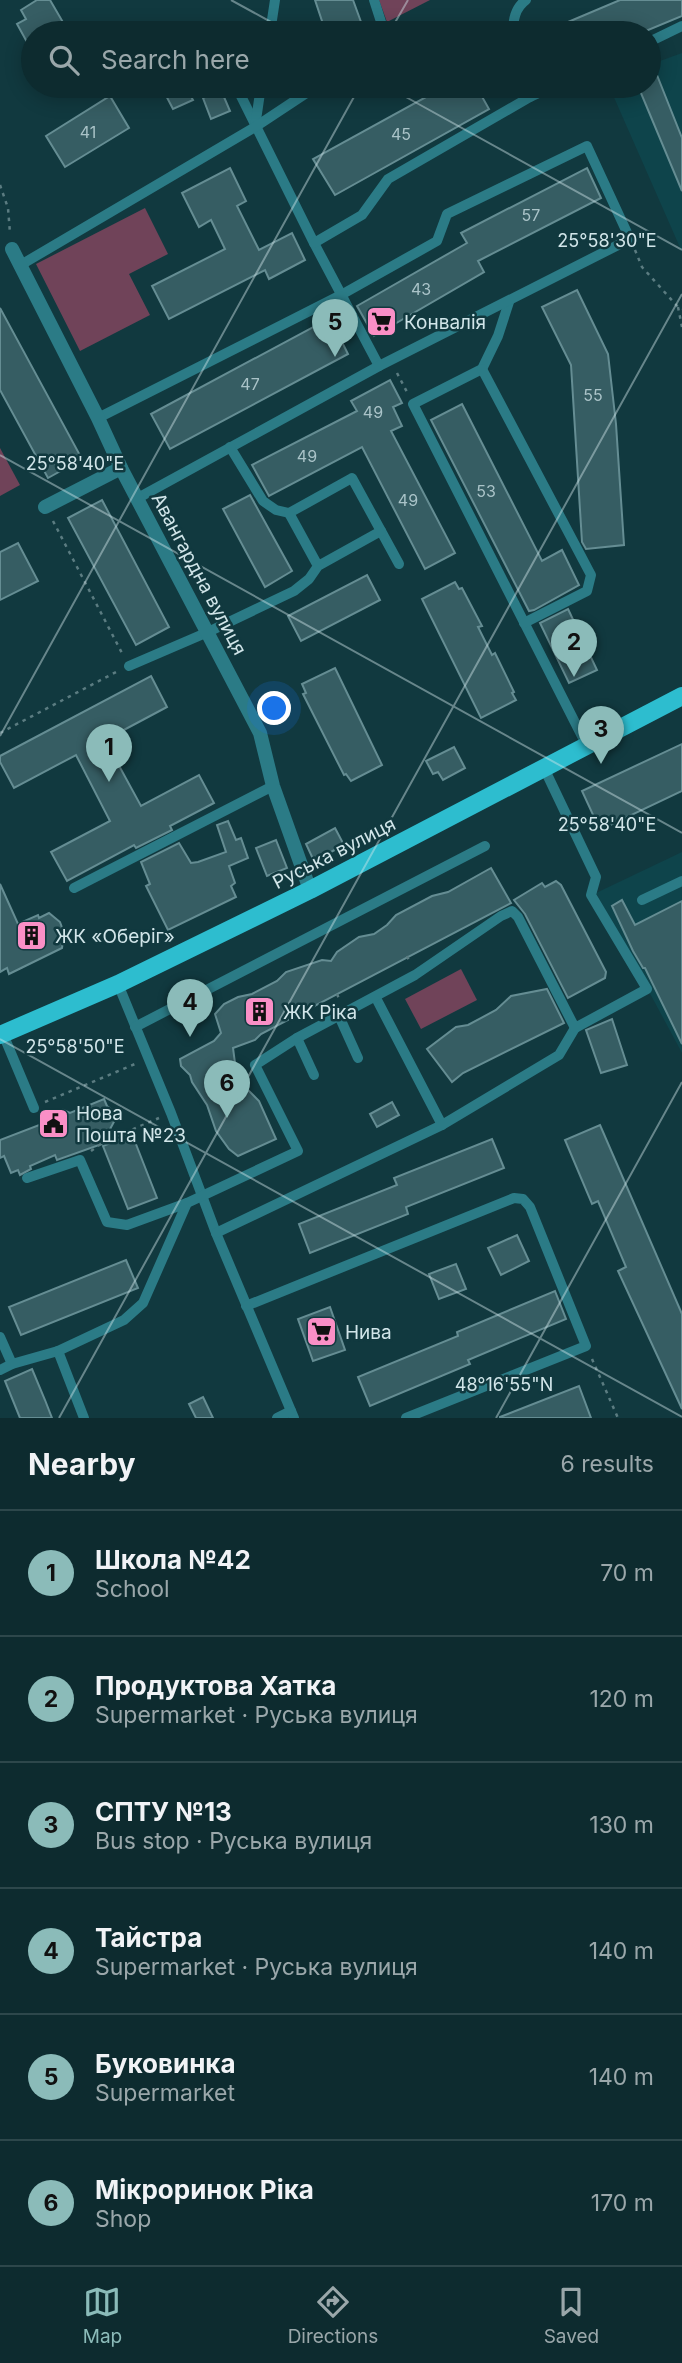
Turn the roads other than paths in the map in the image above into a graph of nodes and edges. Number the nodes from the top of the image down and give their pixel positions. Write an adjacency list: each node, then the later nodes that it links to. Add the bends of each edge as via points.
1 (275, 0): 4 (lane)
2 (374, 0): 5 (lane)
3 (526, 0): 6 (lane)
4 (272, 21)
5 (381, 21)
6 (513, 21)
7 (682, 26): 8 (lane)
8 (661, 36)
9 (242, 98): 13 (lane)
10 (259, 98): 13 (lane)
11 (299, 98): 13 (lane)
12 (528, 98): 14 (lane, via 388,179 362,215)
13 (255, 127): 14 (lane); 16 (lane)
14 (314, 243): 17 (lane)
15 (12, 249): 16 (street, Авангардна вулиця)
16 (19, 266): 21 (street, Авангардна вулиця)
17 (341, 295): 18 (lane, via 436,241 447,214 587,146 631,239); 19 (lane); 21 (lane)
18 (509, 302): 19 (lane); 20 (lane)
19 (379, 366): 22 (lane)
20 (482, 369): 30 (lane, via 591,575 587,591); 30 (lane, via 413,404)
21 (98, 418): 23 (street, Авангардна вулиця)
22 (230, 447): 24 (lane); 26 (lane, via 263,501)
23 (121, 468): 24 (street, Авангардна вулиця); 25 (street)
24 (138, 498): 31 (street, Авангардна вулиця)
25 (46, 507)
26 (289, 513): 27 (lane, via 352,478); 29 (lane)
27 (381, 531): 28 (lane); 29 (lane)
28 (399, 564)
29 (318, 566): 31 (lane, via 294,591)
30 (524, 623): 34 (lane)
31 (208, 632): 32 (lane); 36 (street, Авангардна вулиця, via 260,733)
32 (129, 666)
33 (682, 696): 34 (main road, Руська вулиця)
34 (587, 746): 35 (main road, Руська вулиця)
35 (544, 768): 40 (main road, Руська вулиця); 46 (lane, via 596,877 591,895 647,989)
36 (273, 786): 39 (lane); 40 (street, Авангардна вулиця)
37 (485, 846): 45 (lane)
38 (682, 881): 41 (lane)
39 (74, 888)
40 (310, 890): 42 (main road, Руська вулиця)
41 (642, 900)
42 (118, 984): 45 (lane); 47 (main road, Руська вулиця)
43 (376, 998): 44 (lane); 46 (lane, via 512,911); 52 (lane)
44 (339, 1016): 48 (lane); 49 (lane)
45 (135, 1027): 54 (lane)
46 (575, 1028): 52 (lane, via 559,1055)
47 (1, 1035): 51 (lane)
48 (297, 1038): 50 (lane); 54 (lane, via 256,1065 298,1151)
49 (358, 1058)
50 (314, 1075)
51 (34, 1108)
52 (442, 1125): 56 (lane)
53 (27, 1178): 55 (lane, via 80,1160 107,1222 127,1225)
54 (202, 1195): 55 (lane); 56 (lane)
55 (187, 1203): 59 (lane, via 143,1303 124,1320)
56 (216, 1233): 57 (lane)
57 (246, 1306): 62 (lane); 65 (lane, via 514,1198 523,1199 586,1346)
58 (0, 1337): 60 (lane)
59 (58, 1351): 60 (lane); 63 (lane)
60 (12, 1364): 61 (lane)
61 (0, 1370)
62 (292, 1415): 64 (lane)
63 (84, 1418)
64 (277, 1418)
65 (406, 1418)

